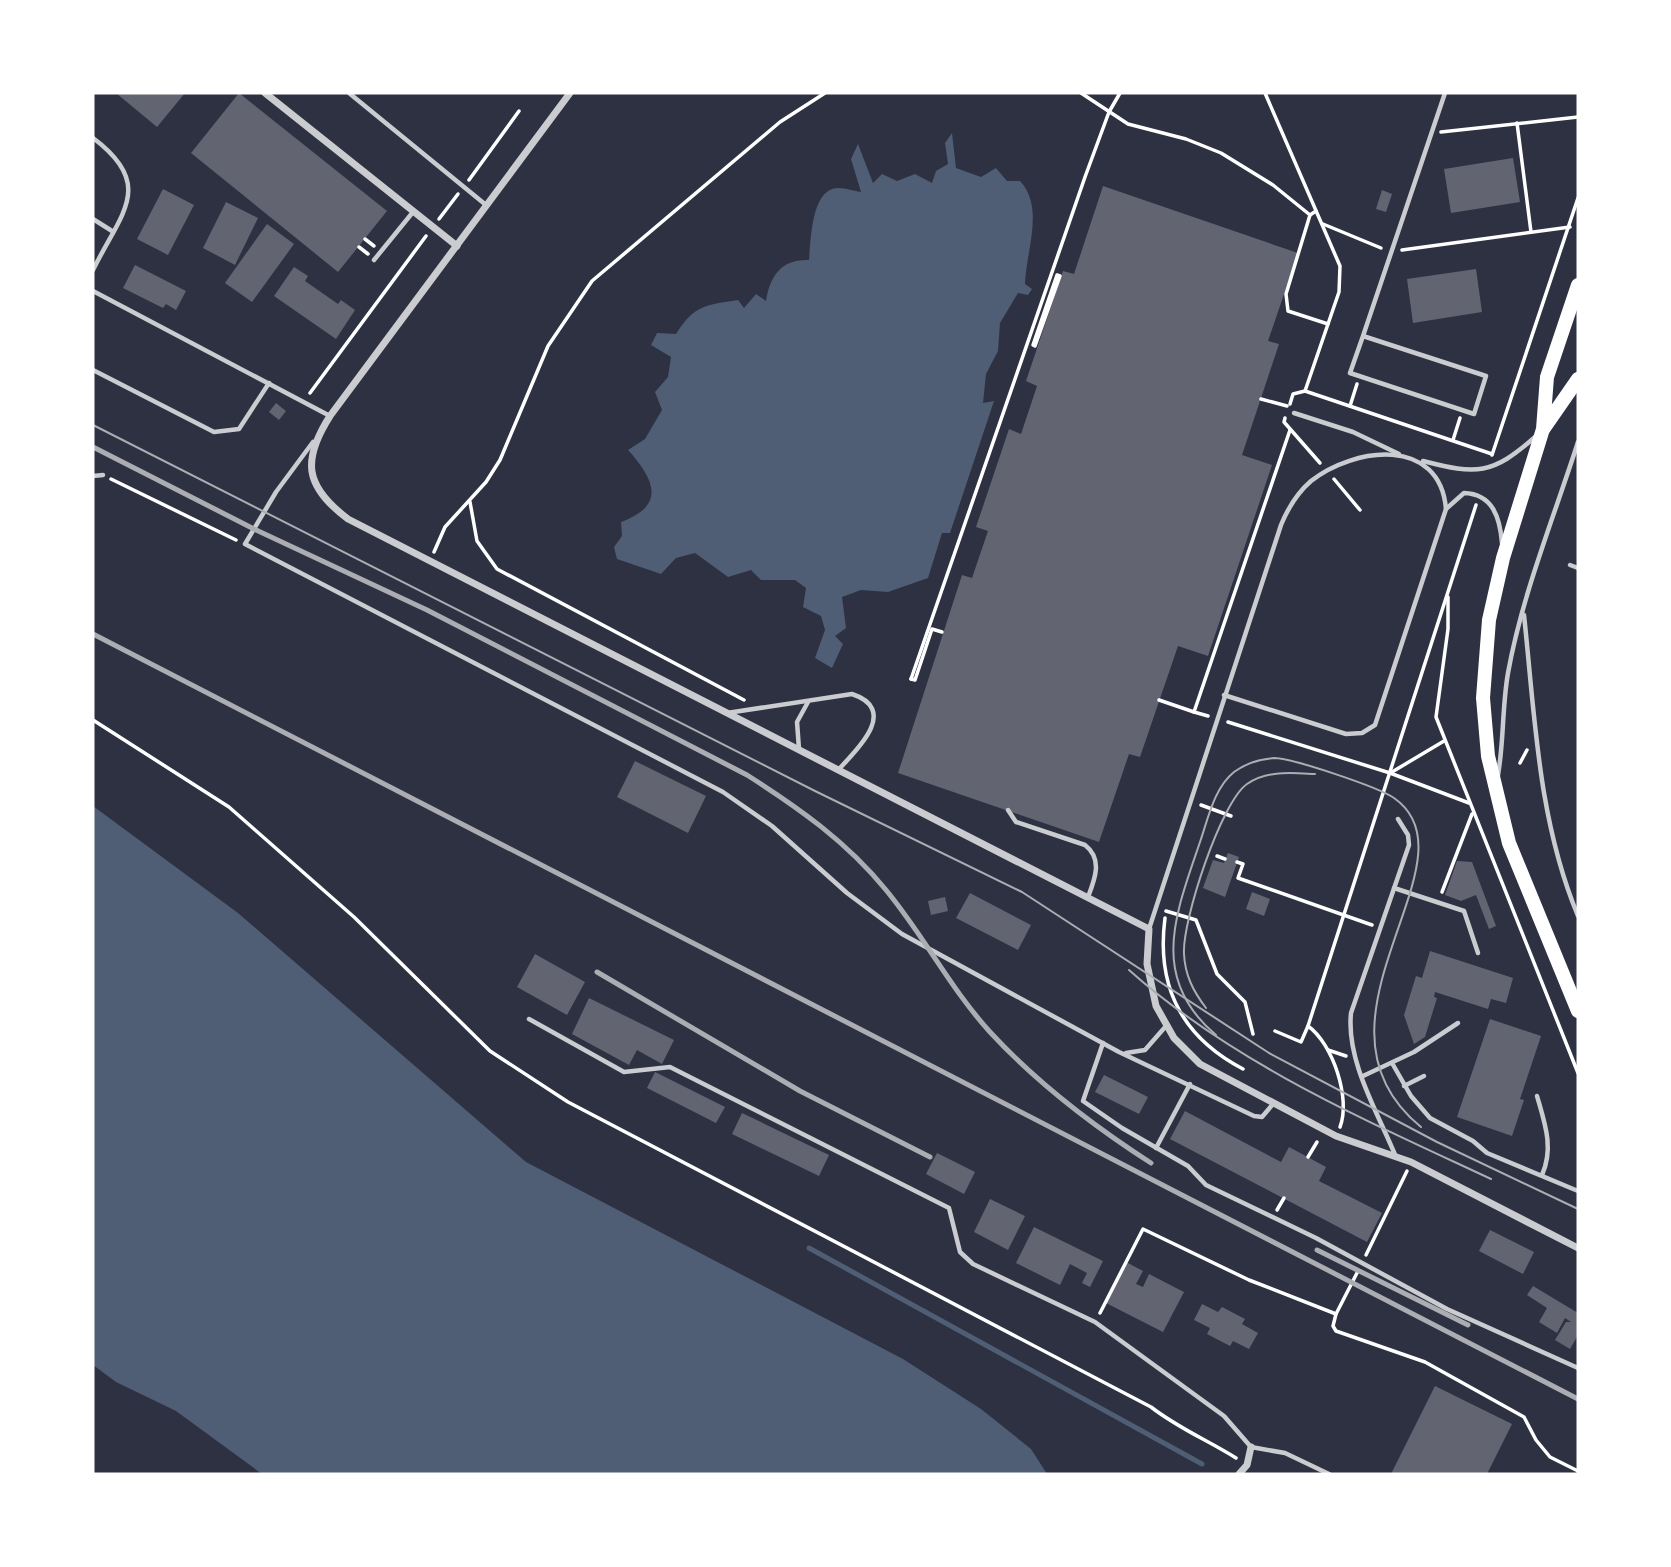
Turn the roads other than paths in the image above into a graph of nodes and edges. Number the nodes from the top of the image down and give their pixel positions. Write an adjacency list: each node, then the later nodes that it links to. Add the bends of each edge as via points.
1 (265, 93): 7 (street)
2 (349, 93): 6 (lane)
3 (570, 93): 6 (street)
4 (1445, 93): 15 (lane)
5 (93, 138): 9 (lane, via 118,159 130,182 129,198)
6 (487, 206): 10 (street)
7 (413, 211): 10 (street); 11 (lane)
8 (93, 219): 9 (lane)
9 (112, 231): 12 (lane)
10 (457, 246): 20 (street)
11 (374, 260)
12 (93, 270)
13 (1578, 285): 21 (main road, via 1547,377)
14 (93, 291): 17 (lane)
15 (1363, 336): 15 (lane, via 1486,376 1474,414 1350,373)
16 (93, 370): 17 (lane, via 214,432 239,429)
17 (269, 383): 20 (lane)
18 (1578, 386): 21 (main road)
19 (1294, 412): 24 (lane, via 1353,432)
20 (330, 416): 22 (street)
21 (1543, 429): 25 (lane, via 1513,457 1486,471); 29 (main road)
22 (313, 442): 35 (street, via 312,470 323,496 348,519); 50 (lane, via 244,544 723,792 772,825 847,893 902,934)
23 (1578, 442): 32 (lane)
24 (1403, 456): 25 (lane); 33 (lane, via 1346,462 1326,471 1295,498 1281,525)
25 (1421, 461): 28 (lane, via 1440,483)
26 (103, 475): 27 (lane)
27 (93, 476)
28 (1446, 509): 29 (lane, via 1459,495 1479,495 1492,505 1498,516); 33 (lane, via 1375,725 1362,733 1346,734)
29 (1503, 558): 38 (main road, via 1483,674 1484,724)
30 (1570, 565): 31 (lane)
31 (1578, 568)
32 (1524, 611): 38 (lane, via 1508,673); 43 (lane, via 1545,804 1558,862)
33 (1224, 695): 44 (lane)
34 (808, 701): 35 (lane); 36 (lane, via 797,722); 37 (lane, via 852,694 869,706 873,723 869,737)
35 (727, 713): 36 (street)
36 (799, 751): 37 (street)
37 (837, 771): 42 (street)
38 (1495, 789): 46 (main road, via 1509,843)
39 (1008, 810): 42 (lane, via 1016,822 1092,851 1096,868)
40 (1398, 819): 41 (lane, via 1409,845)
41 (1394, 888): 45 (lane, via 1464,911); 53 (lane, via 1351,1013 1350,1039)
42 (1088, 897): 44 (street)
43 (1578, 916)
44 (1149, 929): 49 (street, via 1148,977)
45 (1478, 953)
46 (1578, 1011)
47 (529, 1019): 65 (lane, via 624,1072 670,1067 949,1208 960,1252 973,1264 1095,1322 1224,1416)
48 (1458, 1023): 52 (lane)
49 (1166, 1026): 51 (lane, via 1145,1049); 58 (street, via 1200,1064)
50 (1103, 1043): 51 (lane); 59 (lane, via 1083,1101)
51 (1119, 1052): 55 (lane)
52 (1392, 1063): 53 (lane); 56 (lane)
53 (1363, 1076): 60 (lane)
54 (1424, 1076): 56 (lane)
55 (1190, 1084): 58 (lane, via 1258,1117 1266,1115); 59 (lane)
56 (1404, 1086): 61 (lane, via 1419,1108 1440,1125 1487,1153)
57 (1538, 1096): 61 (lane, via 1548,1136 1548,1161)
58 (1273, 1104): 60 (street, via 1336,1136)
59 (1156, 1148): 64 (lane, via 1188,1166 1206,1185 1447,1309)
60 (1396, 1157): 63 (street)
61 (1542, 1175): 62 (lane)
62 (1578, 1191)
63 (1578, 1248)
64 (1578, 1368)
65 (1251, 1447): 66 (street, via 1247,1465); 67 (lane, via 1285,1453)
66 (1239, 1474)
67 (1329, 1474)

